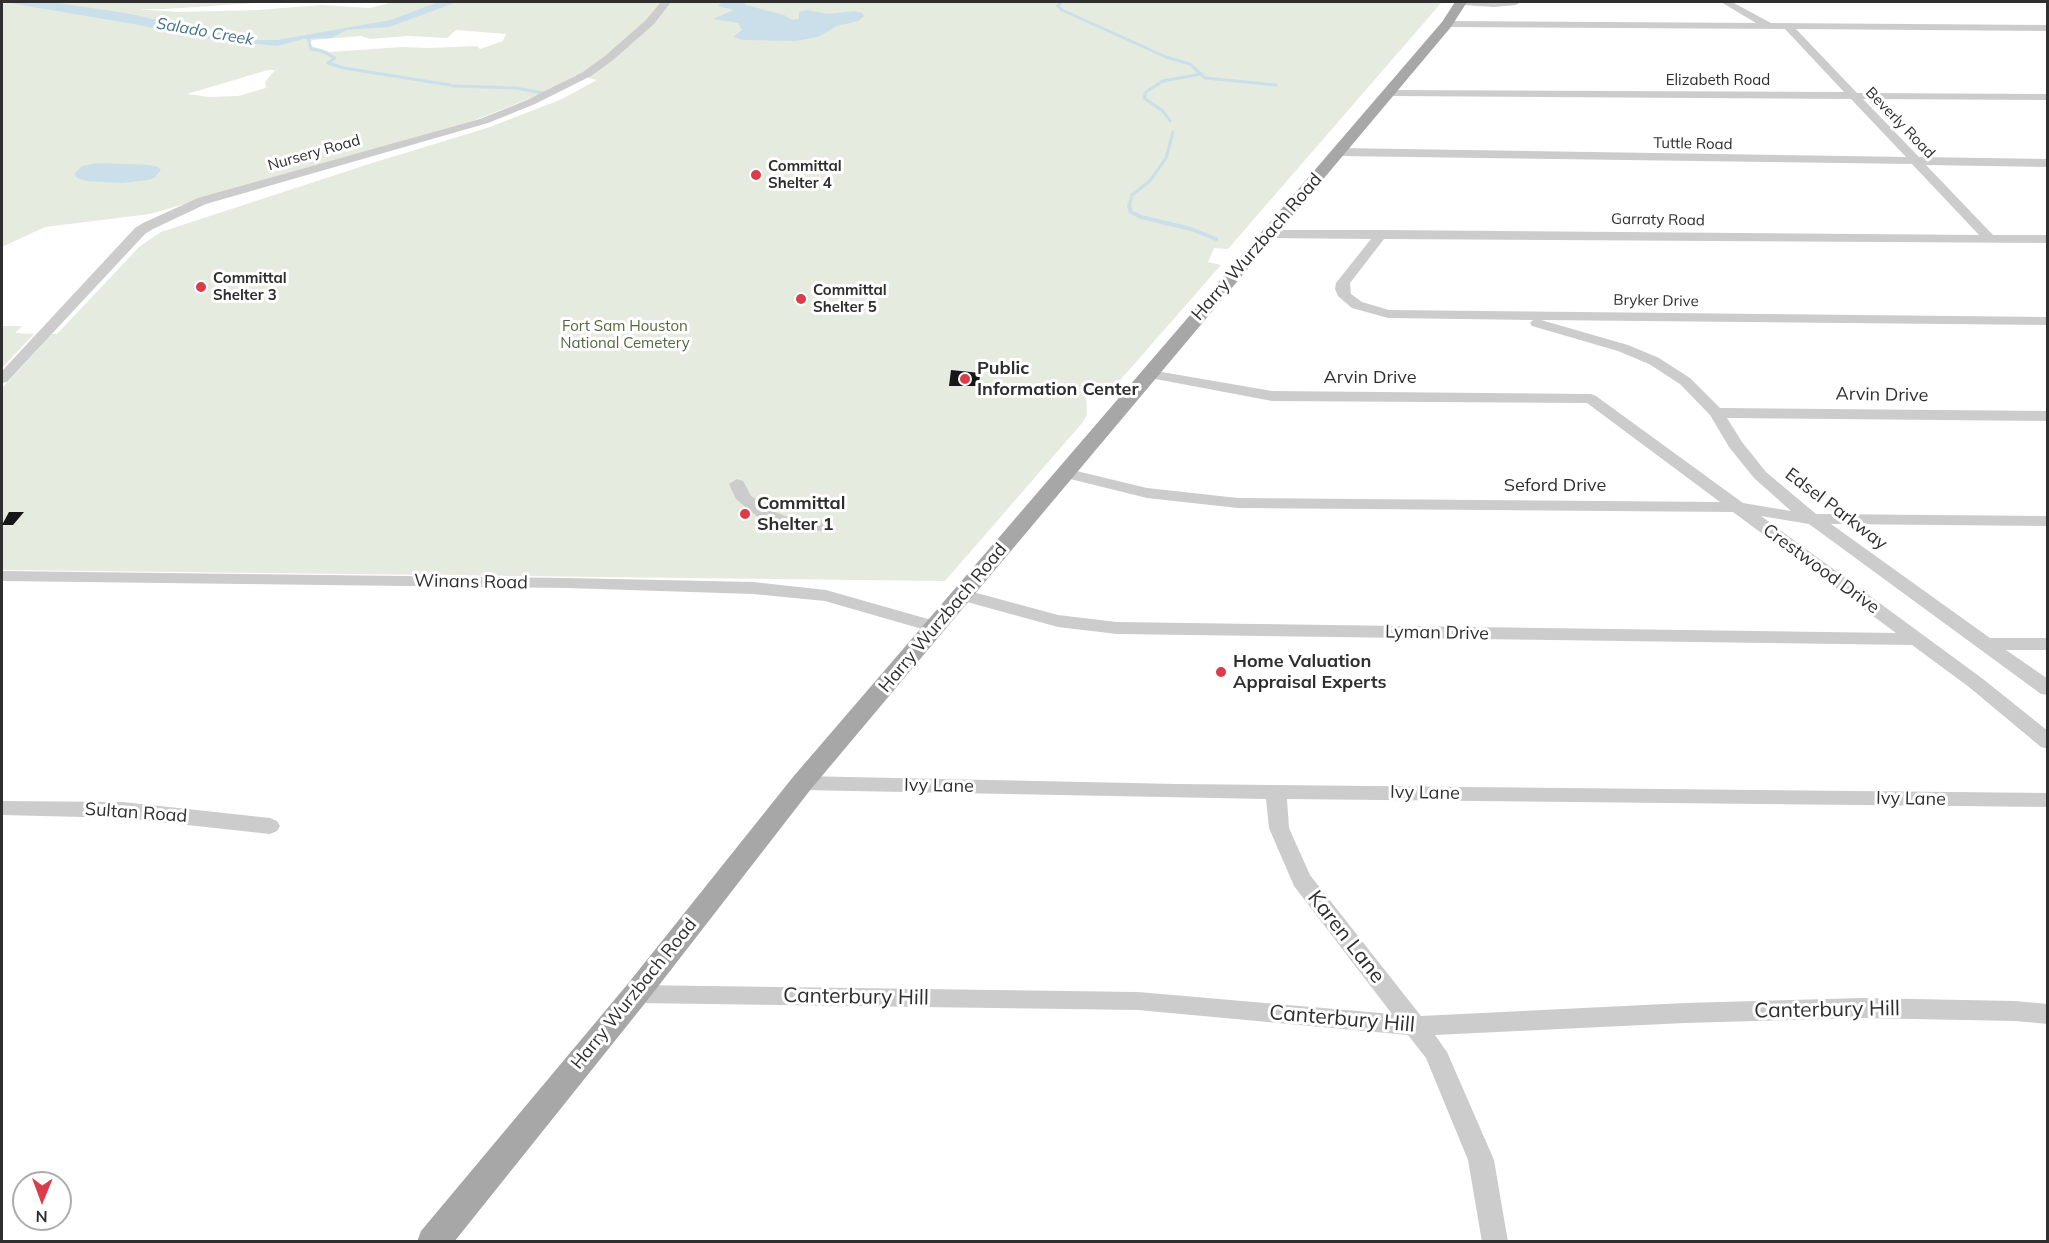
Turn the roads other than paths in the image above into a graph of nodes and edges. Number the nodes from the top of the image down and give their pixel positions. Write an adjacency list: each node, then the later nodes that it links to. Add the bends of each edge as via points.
1 (666, 2): 22 (street, Nursery Road, via 650,22 609,58 579,79 531,102 484,121 202,201 159,220 140,231)
2 (1462, 2): 3 (street); 5 (main road, Harry Wurzbach Road)
3 (1516, 2)
4 (1726, 2): 6 (street)
5 (1447, 24): 6 (street); 9 (main road, Harry Wurzbach Road)
6 (1770, 27): 7 (street)
7 (1788, 27): 8 (street); 10 (street, Beverly Road)
8 (2048, 28)
9 (1389, 93): 10 (street, Elizabeth Road); 12 (main road, Harry Wurzbach Road)
10 (1853, 96): 11 (street, Elizabeth Road); 13 (street, Beverly Road)
11 (2048, 97)
12 (1339, 152): 13 (street, Tuttle Road); 15 (main road, Harry Wurzbach Road)
13 (1917, 162): 14 (street, Tuttle Road); 18 (street, Beverly Road)
14 (2048, 163)
15 (1268, 234): 16 (street, Garraty Road); 21 (main road, Harry Wurzbach Road)
16 (1381, 234): 18 (street, Garraty Road); 19 (street, Bryker Drive, via 1343,283 1346,296 1357,305 1388,314)
17 (2048, 238): 18 (street, Garraty Road)
18 (1990, 239)
19 (1515, 316): 20 (street, Bryker Drive); 24 (street, Edsel Parkway, via 1654,361 1685,381)
20 (2048, 321)
21 (1150, 374): 23 (street, Arvin Drive, via 1272,396); 26 (main road, Harry Wurzbach Road)
22 (2, 378)
23 (1592, 399): 28 (street, Crestwood Drive)
24 (1716, 413): 25 (street, Arvin Drive); 29 (street, Edsel Parkway, via 1760,475)
25 (2048, 416)
26 (1064, 473): 28 (street, Seford Drive, via 1147,493 1238,502); 33 (main road, Harry Wurzbach Road)
27 (737, 484): 31 (street, via 744,499 765,514 782,521)
28 (1737, 507): 29 (street, Seford Drive); 35 (street, Crestwood Drive)
29 (1812, 519): 30 (street, Seford Drive); 36 (street, Edsel Parkway)
30 (2048, 521)
31 (821, 526)
32 (2, 576): 34 (street, Winans Road, via 753,588 826,596)
33 (962, 595): 34 (main road, Harry Wurzbach Road); 35 (street, Lyman Drive, via 1058,621 1117,628)
34 (936, 627): 40 (main road, Harry Wurzbach Road)
35 (1917, 639): 39 (street, Crestwood Drive)
36 (1986, 644): 37 (street); 38 (street, Edsel Parkway)
37 (2048, 644)
38 (2048, 689)
39 (2048, 742)
40 (802, 783): 41 (street, Ivy Lane); 45 (main road, Harry Wurzbach Road)
41 (1276, 792): 42 (street, Ivy Lane); 47 (street, Karen Lane, via 1281,836 1302,880)
42 (2048, 800)
43 (2, 808): 44 (street, Sultan Road, via 123,810)
44 (270, 826)
45 (636, 994): 47 (street, Canterbury Hill, via 1138,1001); 48 (main road, Harry Wurzbach Road)
46 (2048, 1014): 47 (street, Canterbury Hill, via 1862,1008)
47 (1415, 1026): 49 (street, Karen Lane, via 1434,1052 1481,1160)
48 (433, 1242)
49 (1494, 1242)

